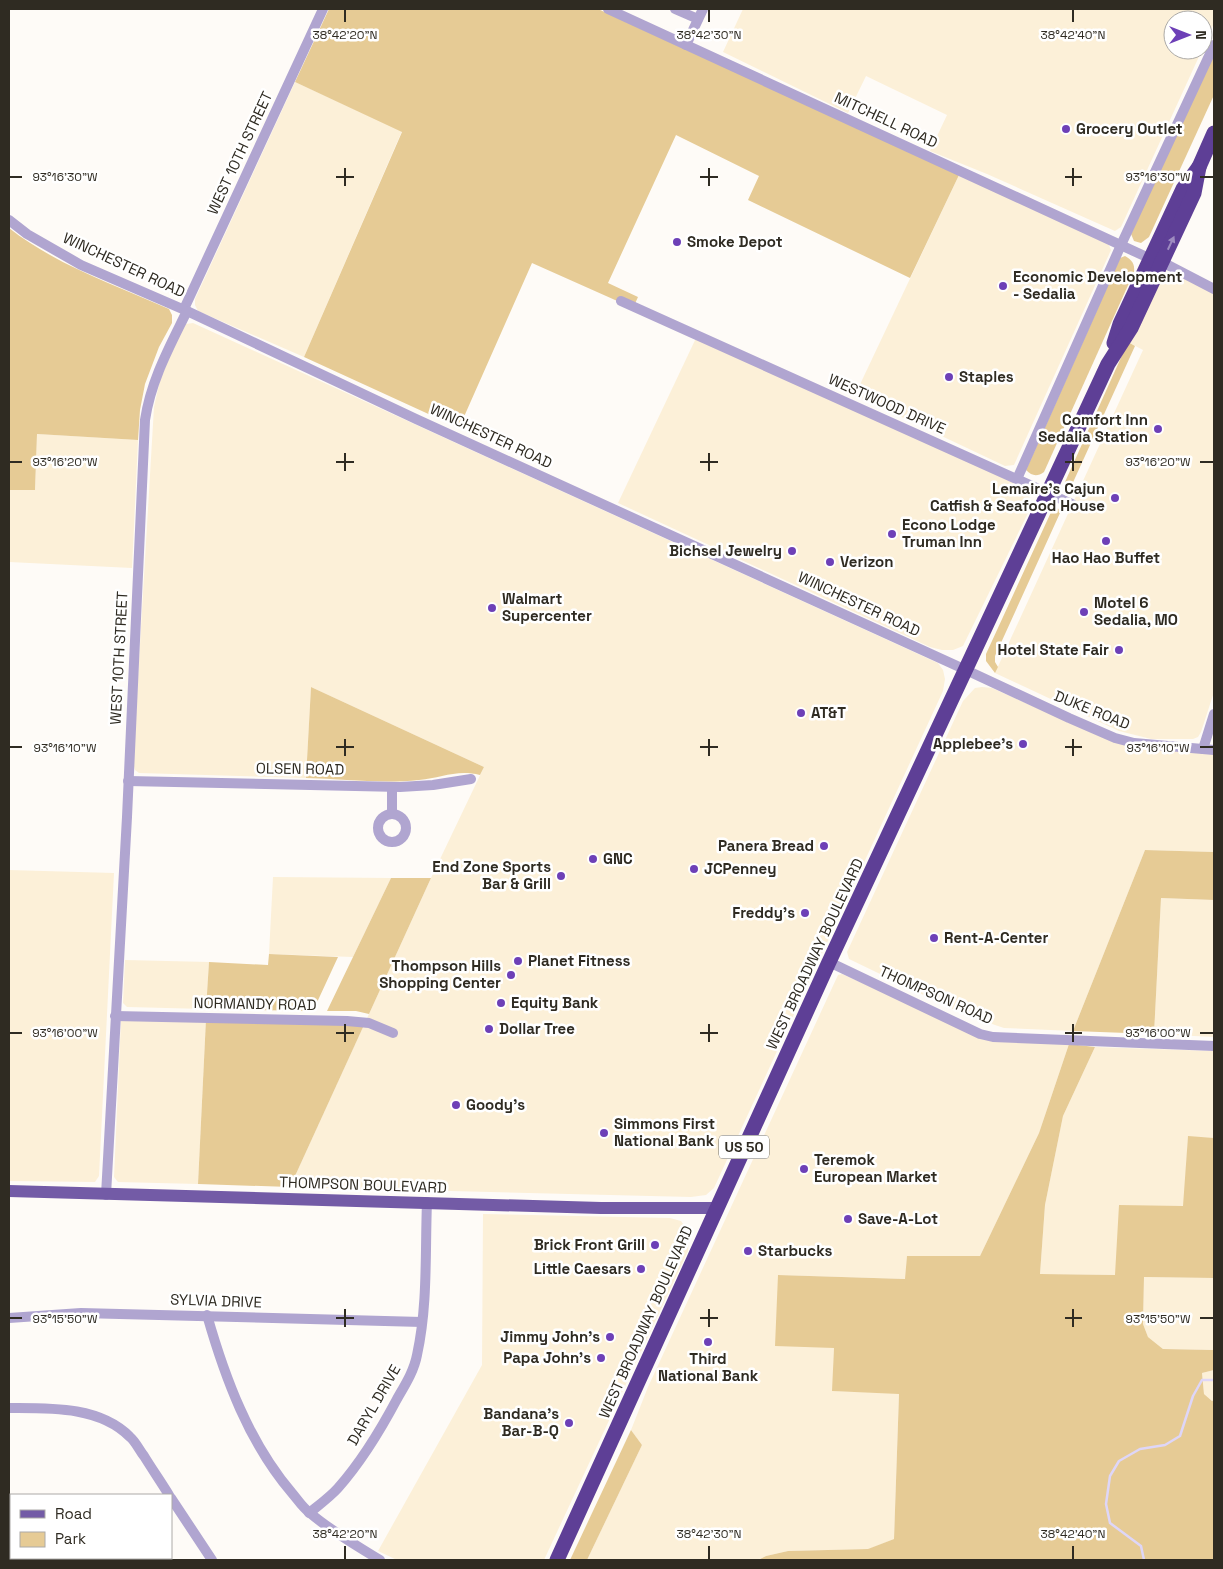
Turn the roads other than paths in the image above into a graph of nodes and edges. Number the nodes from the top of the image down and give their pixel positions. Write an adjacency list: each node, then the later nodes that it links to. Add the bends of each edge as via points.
1 (323, 9): 14 (street, WEST 10TH STREET)
2 (608, 9): 6 (street, MITCHELL ROAD)
3 (675, 9): 5 (street)
4 (703, 9): 5 (street)
5 (698, 19): 6 (street)
6 (686, 45): 10 (street, MITCHELL ROAD)
7 (1214, 45): 10 (street)
8 (1214, 133): 11 (highway, WEST BROADWAY BOULEVARD / US 50, via 1199,167 1182,190)
9 (9, 220): 14 (street, WINCHESTER ROAD, via 81,265)
10 (1121, 244): 11 (street, MITCHELL ROAD); 15 (street)
11 (1156, 261): 12 (street, MITCHELL ROAD); 16 (highway, WEST BROADWAY BOULEVARD / US 50, via 1120,324 1108,364)
12 (1214, 289)
13 (621, 301): 15 (street, WESTWOOD DRIVE)
14 (186, 310): 18 (street, WINCHESTER ROAD, via 416,419); 23 (street, WEST 10TH STREET, via 157,372 145,420)
15 (1017, 479): 16 (street, WESTWOOD DRIVE)
16 (1048, 492): 17 (street, WESTWOOD DRIVE); 18 (highway, WEST BROADWAY BOULEVARD / US 50)
17 (1072, 504)
18 (966, 670): 20 (street, DUKE ROAD, via 1124,741); 26 (highway, WEST BROADWAY BOULEVARD / US 50)
19 (1214, 714): 20 (street)
20 (1203, 749): 21 (street, DUKE ROAD)
21 (1214, 750)
22 (471, 778): 24 (street, OLSEN ROAD, via 433,786)
23 (128, 781): 24 (street, OLSEN ROAD); 27 (street, WEST 10TH STREET)
24 (392, 787): 25 (street)
25 (392, 814)
26 (829, 962): 29 (street, THOMPSON ROAD, via 986,1036); 33 (highway, WEST BROADWAY BOULEVARD / US 50)
27 (115, 1016): 28 (street, NORMANDY ROAD, via 347,1021 369,1023); 31 (street, WEST 10TH STREET)
28 (393, 1033)
29 (1214, 1046)
30 (9, 1192): 31 (main road, THOMPSON BOULEVARD)
31 (106, 1195): 32 (main road, THOMPSON BOULEVARD)
32 (426, 1202): 33 (main road, THOMPSON BOULEVARD); 36 (street, DARYL DRIVE)
33 (716, 1208): 43 (highway, WEST BROADWAY BOULEVARD / US 50)
34 (207, 1315): 35 (street, SYLVIA DRIVE, via 82,1312); 36 (street, SYLVIA DRIVE); 40 (street, via 219,1357 246,1420 284,1483)
35 (9, 1318)
36 (422, 1322): 40 (street, DARYL DRIVE, via 411,1374 384,1424 337,1490)
37 (9, 1408): 38 (street, via 56,1408 103,1419 118,1427 131,1438)
38 (168, 1494)
39 (175, 1511): 41 (street)
40 (309, 1513): 42 (street)
41 (212, 1560)
42 (380, 1560)
43 (557, 1560)

